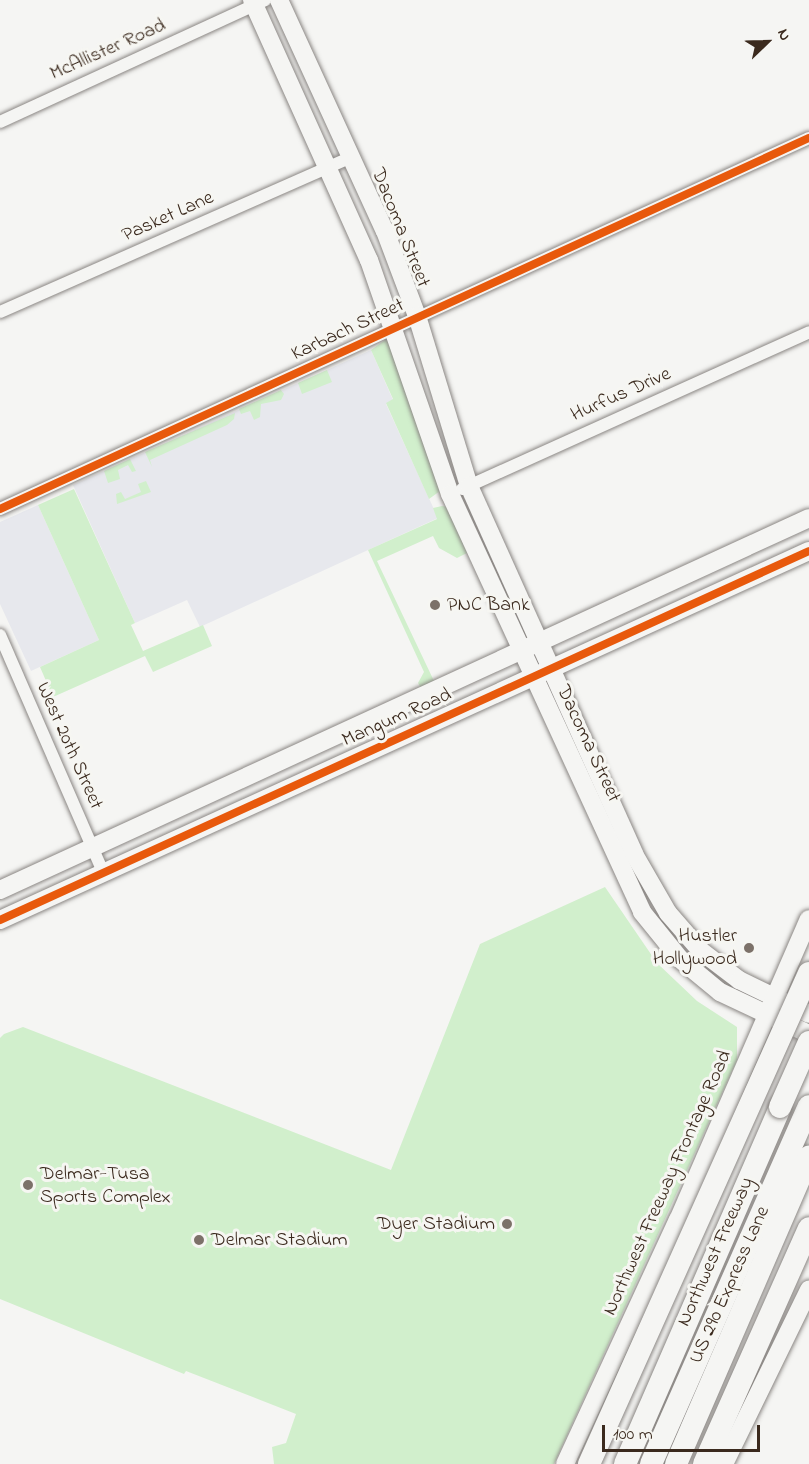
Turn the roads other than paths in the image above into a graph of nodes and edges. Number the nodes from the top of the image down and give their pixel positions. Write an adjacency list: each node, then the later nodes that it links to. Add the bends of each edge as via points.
1 (279, 0): 5 (main road, Dacoma Street)
2 (257, 2): 3 (street, McAllister Road); 6 (main road, Dacoma Street)
3 (0, 122)
4 (809, 138): 8 (street, Karbach Street)
5 (352, 157): 6 (street, Pasket Lane); 8 (main road, Dacoma Street)
6 (329, 168): 7 (street, Pasket Lane); 9 (main road, Dacoma Street)
7 (0, 312)
8 (417, 316): 9 (street, Karbach Street); 11 (main road, Dacoma Street)
9 (394, 327): 12 (main road, Dacoma Street); 13 (street, Karbach Street)
10 (809, 332): 11 (street, Hurfus Drive)
11 (469, 486): 12 (street, Hurfus Drive); 19 (main road, Dacoma Street)
12 (450, 494): 19 (main road, Dacoma Street)
13 (0, 509)
14 (809, 518): 16 (main road, Mangum Road)
15 (809, 551): 17 (main road, Mangum Road)
16 (696, 570): 17 (main road); 19 (main road, Mangum Road)
17 (708, 594): 20 (main road, Mangum Road)
18 (0, 635): 26 (street, West 20th Street)
19 (529, 646): 20 (main road, Dacoma Street); 21 (main road, Dacoma Street); 22 (main road, Mangum Road)
20 (549, 668): 21 (main road, Mangum Road); 32 (main road, Dacoma Street, via 634,854 668,913 716,963)
21 (532, 675): 23 (main road, Mangum Road); 34 (main road, Dacoma Street, via 642,912 680,959 720,992)
22 (376, 720): 23 (main road); 24 (main road, Mangum Road)
23 (386, 741): 25 (main road, Mangum Road)
24 (238, 781): 25 (main road); 26 (main road, Mangum Road)
25 (249, 804): 27 (main road, Mangum Road)
26 (93, 848): 27 (street, West 20th Street); 28 (main road, Mangum Road)
27 (103, 872): 30 (main road, Mangum Road)
28 (0, 890)
29 (809, 919): 32 (main road, Northwest Freeway Frontage Road)
30 (0, 920)
31 (809, 973): 45 (highway, bridge)
32 (772, 998): 33 (main road, Dacoma Street); 34 (main road, Northwest Freeway Frontage Road)
33 (809, 1014)
34 (765, 1015): 35 (main road, Dacoma Street); 39 (main road, Northwest Freeway Frontage Road)
35 (809, 1034)
36 (809, 1042): 43 (highway, Northwest Freeway, bridge)
37 (809, 1053): 39 (main road, via 783,1042 771,1043 749,1073)
38 (809, 1106): 48 (highway, US 290 Express Lane)
39 (711, 1143): 44 (main road, Northwest Freeway Frontage Road)
40 (809, 1157): 49 (highway)
41 (809, 1228): 50 (highway)
42 (809, 1290): 51 (main road)
43 (640, 1423): 46 (highway); 47 (highway, Northwest Freeway)
44 (565, 1464)
45 (589, 1464)
46 (616, 1464)
47 (625, 1464)
48 (651, 1464)
49 (676, 1464)
50 (704, 1464)
51 (724, 1464)

